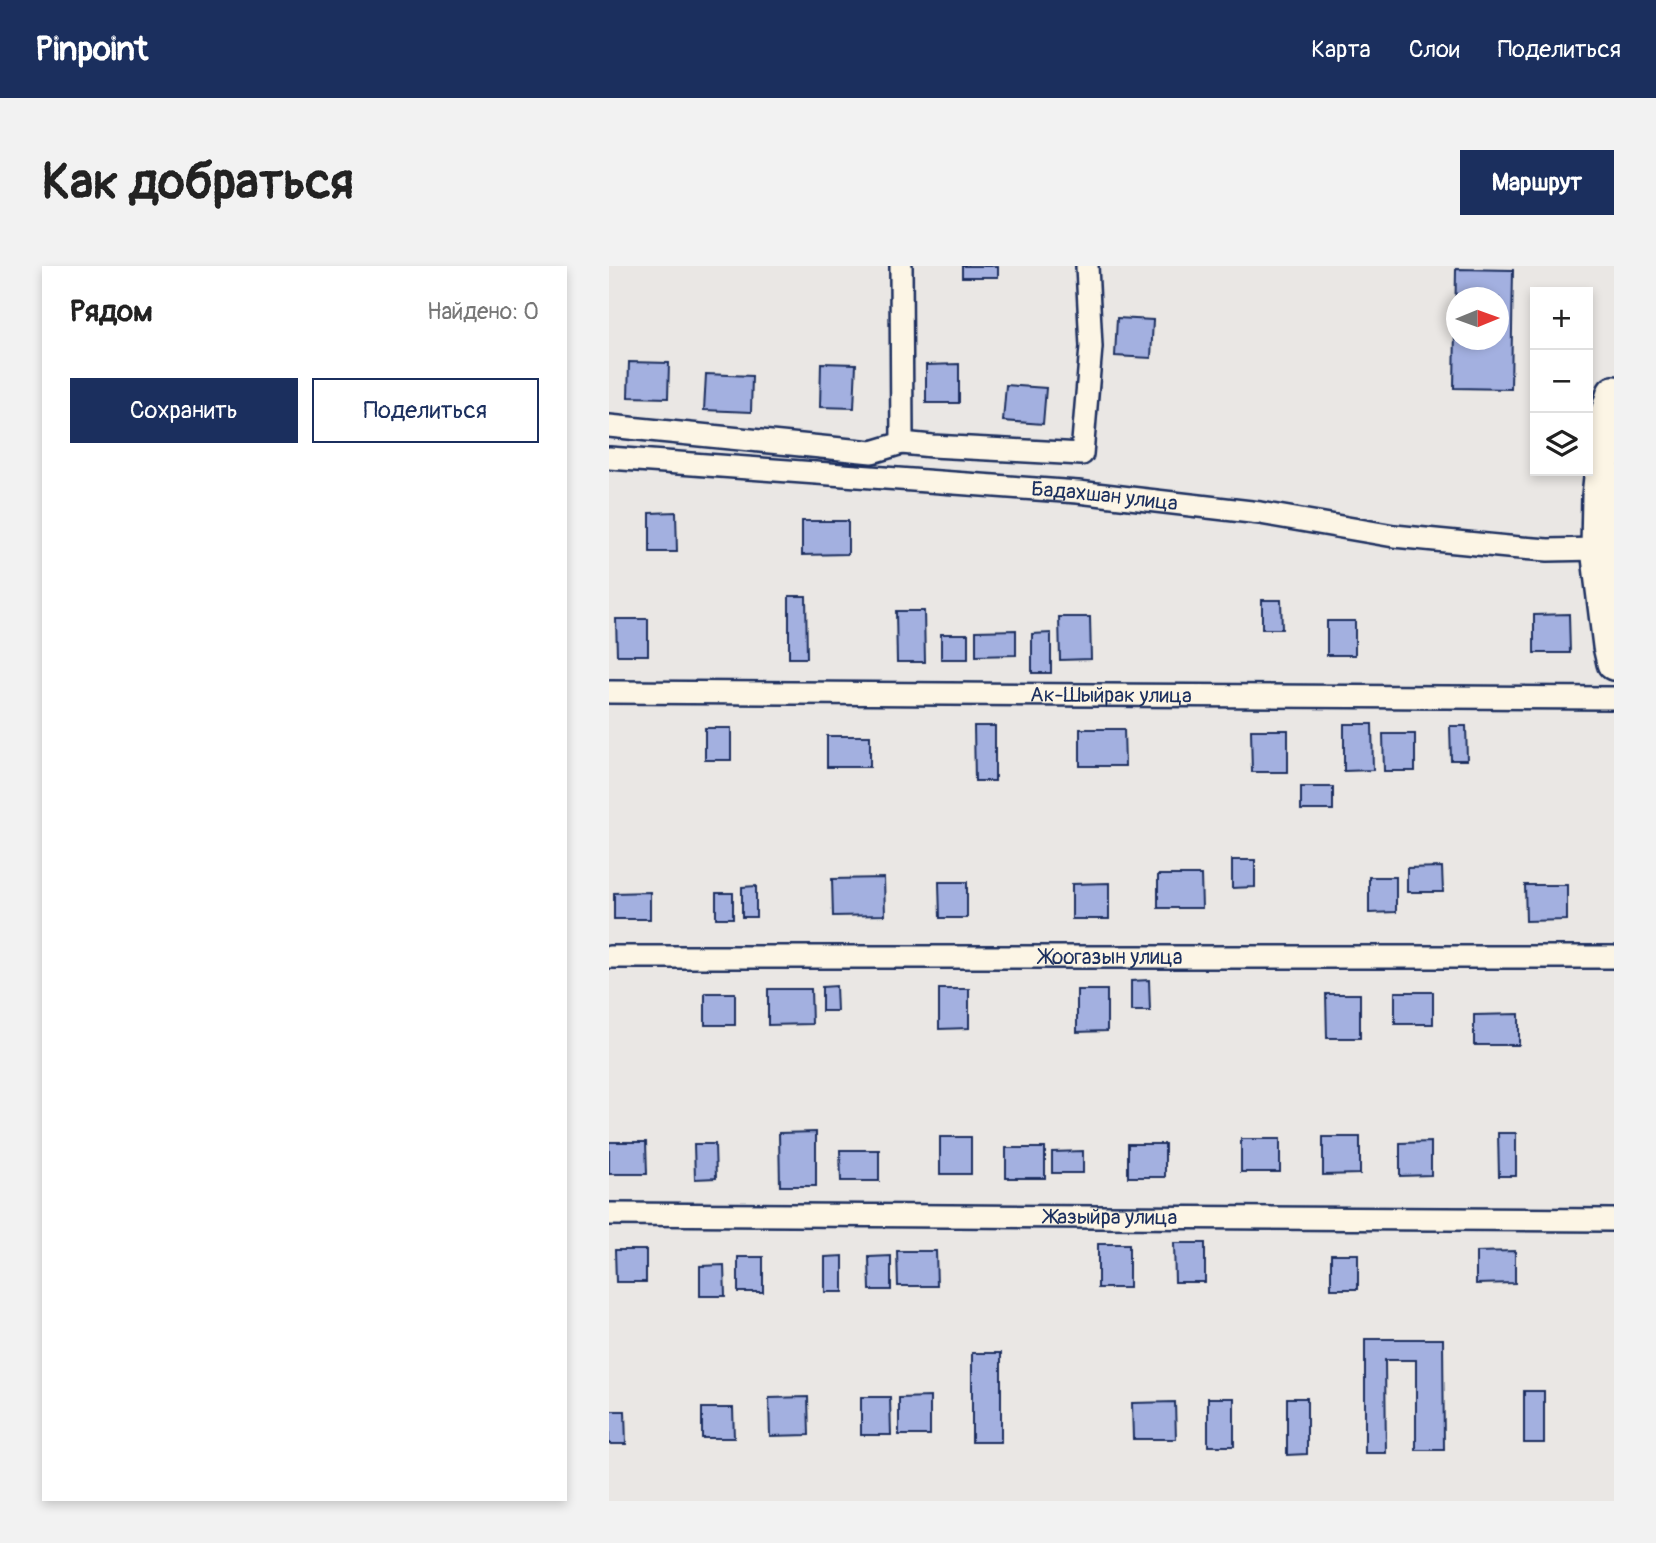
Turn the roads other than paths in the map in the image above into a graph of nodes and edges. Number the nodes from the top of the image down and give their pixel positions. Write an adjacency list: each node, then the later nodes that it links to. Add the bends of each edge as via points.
1 (901, 266): 5 (street)
2 (1087, 266): 5 (street, via 1091,347 1082,454)
3 (1614, 393): 7 (main road, via 1601,472)
4 (609, 426): 5 (street, via 872,452)
5 (902, 443)
6 (609, 458): 7 (street, Бадахшан улица, via 1078,492 1260,513 1394,536 1548,550)
7 (1598, 549): 8 (main road)
8 (1614, 663)
9 (609, 692): 10 (street, Ак-Шыйрак улица)
10 (1614, 698)
11 (609, 957): 12 (street, Жоогазын улица)
12 (1614, 957)
13 (609, 1214): 14 (street, Жазыйра улица)
14 (1614, 1220)

